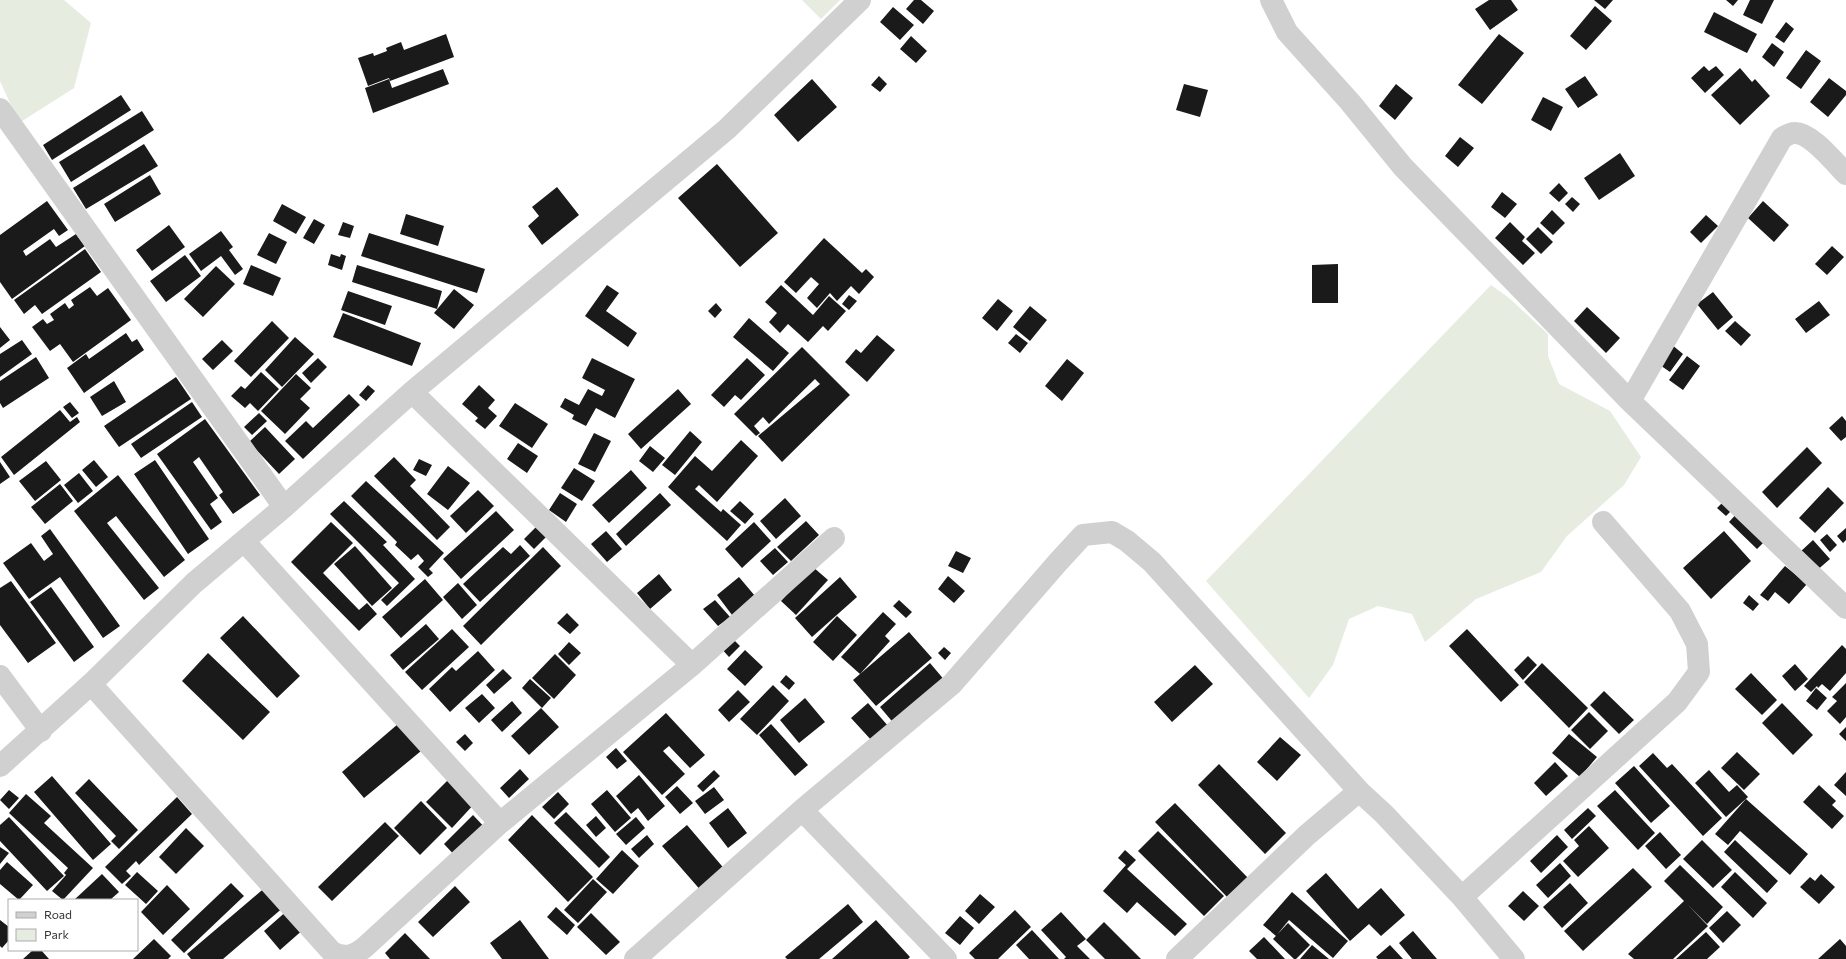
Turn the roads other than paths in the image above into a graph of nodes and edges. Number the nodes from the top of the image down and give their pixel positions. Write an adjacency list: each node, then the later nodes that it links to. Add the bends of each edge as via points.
1 (860, 0): 5 (street, via 727,129)
2 (1272, 0): 6 (street, via 1287,32 1350,102 1403,167)
3 (0, 109): 7 (street)
4 (1846, 174): 6 (street, via 1812,139 1793,132 1782,138)
5 (412, 392): 7 (street); 12 (street)
6 (1630, 401): 11 (street)
7 (284, 507): 10 (street)
8 (1603, 522): 20 (street, via 1680,611 1697,644 1698,672 1677,702)
9 (834, 538): 12 (street)
10 (244, 540): 14 (street, via 194,583); 19 (street)
11 (1846, 608)
12 (692, 665): 19 (street)
13 (0, 676): 15 (street)
14 (91, 684): 15 (street); 19 (street, via 336,955 346,958 358,953)
15 (41, 731): 16 (street)
16 (0, 766)
17 (1359, 791): 18 (street, via 1152,562 1112,532 1083,535 952,684); 20 (street, via 1384,814); 24 (street, via 1307,835)
18 (802, 810): 22 (street); 23 (street)
19 (500, 823)
20 (1462, 898): 21 (street)
21 (1502, 955)
22 (635, 959)
23 (946, 959)
24 (1177, 959)

